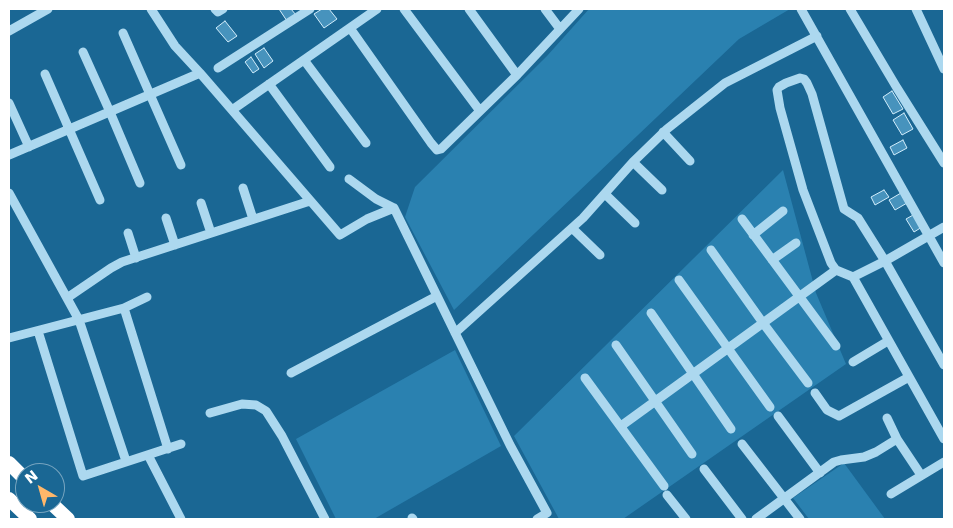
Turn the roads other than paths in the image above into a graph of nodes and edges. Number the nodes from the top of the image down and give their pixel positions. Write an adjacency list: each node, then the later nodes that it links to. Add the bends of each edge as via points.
1 (48, 9): 16 (street)
2 (151, 9): 23 (street, via 175,46)
3 (215, 9): 4 (street, via 218,12)
4 (223, 9)
5 (310, 9): 21 (street)
6 (377, 9): 14 (street)
7 (404, 9): 30 (street)
8 (469, 9): 25 (street)
9 (545, 9): 15 (street)
10 (579, 9): 15 (street)
11 (801, 9): 18 (street)
12 (850, 9): 39 (street)
13 (916, 9): 22 (street)
14 (350, 28): 20 (street); 30 (street, via 437,150)
15 (560, 29): 25 (street)
16 (9, 31)
17 (123, 33): 27 (street)
18 (816, 36): 33 (street, via 725,83); 62 (street)
19 (83, 52): 31 (street)
20 (304, 60): 26 (street); 34 (street)
21 (218, 68)
22 (944, 68)
23 (200, 73): 27 (street); 29 (street)
24 (45, 74): 32 (street)
25 (518, 75): 30 (street)
26 (269, 84): 29 (street); 41 (street)
27 (151, 94): 31 (street); 40 (street)
28 (9, 103): 35 (street)
29 (232, 110): 49 (street)
30 (480, 111)
31 (110, 112): 32 (street); 43 (street)
32 (69, 129): 35 (street); 48 (street)
33 (663, 132): 37 (street); 38 (street)
34 (366, 143)
35 (28, 147): 36 (street)
36 (9, 156)
37 (690, 161)
38 (633, 162): 45 (street); 47 (street)
39 (944, 163)
40 (181, 165)
41 (330, 167)
42 (349, 179): 51 (street)
43 (140, 183)
44 (243, 188): 54 (street)
45 (662, 190)
46 (9, 193): 77 (street)
47 (605, 194): 56 (street); 58 (street)
48 (100, 200)
49 (310, 201): 51 (street, via 340,235); 54 (street)
50 (202, 204): 60 (street)
51 (394, 208): 74 (street)
52 (783, 211): 61 (street)
53 (166, 218): 64 (street)
54 (254, 219): 60 (street)
55 (742, 219): 61 (street)
56 (635, 223)
57 (944, 227): 62 (street)
58 (572, 228): 66 (street); 83 (street)
59 (128, 232): 67 (street)
60 (211, 233): 64 (street)
61 (754, 235): 68 (street)
62 (929, 236): 69 (street); 70 (street)
63 (796, 243): 68 (street)
64 (175, 245): 67 (street)
65 (711, 250): 81 (street)
66 (600, 256)
67 (136, 258): 77 (street, via 111,268)
68 (772, 260): 75 (street)
69 (885, 261): 71 (street, via 858,218 844,209 812,94 807,83 800,78 777,90 780,108 803,190); 72 (street); 90 (street)
70 (944, 263)
71 (836, 270): 72 (street); 75 (street)
72 (853, 278): 85 (street)
73 (679, 280): 88 (street)
74 (437, 296): 83 (street); 91 (street)
75 (799, 296): 81 (street); 87 (street)
76 (147, 297): 78 (street)
77 (67, 298): 80 (street)
78 (124, 308): 80 (street); 108 (street)
79 (651, 313): 92 (street)
80 (79, 320): 82 (street); 111 (street)
81 (763, 323): 88 (street); 95 (street)
82 (38, 330): 84 (street); 111 (street, via 83,476)
83 (455, 333): 119 (street)
84 (9, 338)
85 (888, 341): 89 (street); 93 (street)
86 (616, 345): 97 (street)
87 (836, 346)
88 (728, 348): 92 (street); 98 (street)
89 (853, 362)
90 (944, 365)
91 (291, 373)
92 (693, 374): 97 (street); 103 (street)
93 (909, 377): 96 (street, via 839,416 827,410); 105 (street)
94 (585, 378): 102 (street)
95 (808, 383)
96 (815, 393)
97 (655, 401): 102 (street); 109 (street)
98 (770, 407)
99 (210, 413): 122 (street, via 242,404 256,405 266,411)
100 (778, 416): 114 (street)
101 (887, 418): 104 (street)
102 (621, 426): 124 (street)
103 (731, 429)
104 (897, 439): 114 (street, via 864,458 834,462); 115 (street)
105 (944, 439)
106 (181, 444): 108 (street)
107 (742, 444): 118 (street)
108 (168, 449): 110 (street)
109 (692, 454)
110 (148, 455): 111 (street); 121 (street)
111 (126, 461)
112 (944, 462): 115 (street)
113 (704, 469): 125 (street)
114 (820, 473): 118 (street)
115 (921, 475): 116 (street)
116 (892, 494)
117 (9, 499): 120 (highway)
118 (784, 499): 126 (street); 127 (street)
119 (549, 516): 123 (street)
120 (30, 519)
121 (181, 519)
122 (325, 519)
123 (537, 519)
124 (686, 519)
125 (742, 519)
126 (756, 519)
127 (800, 519)

